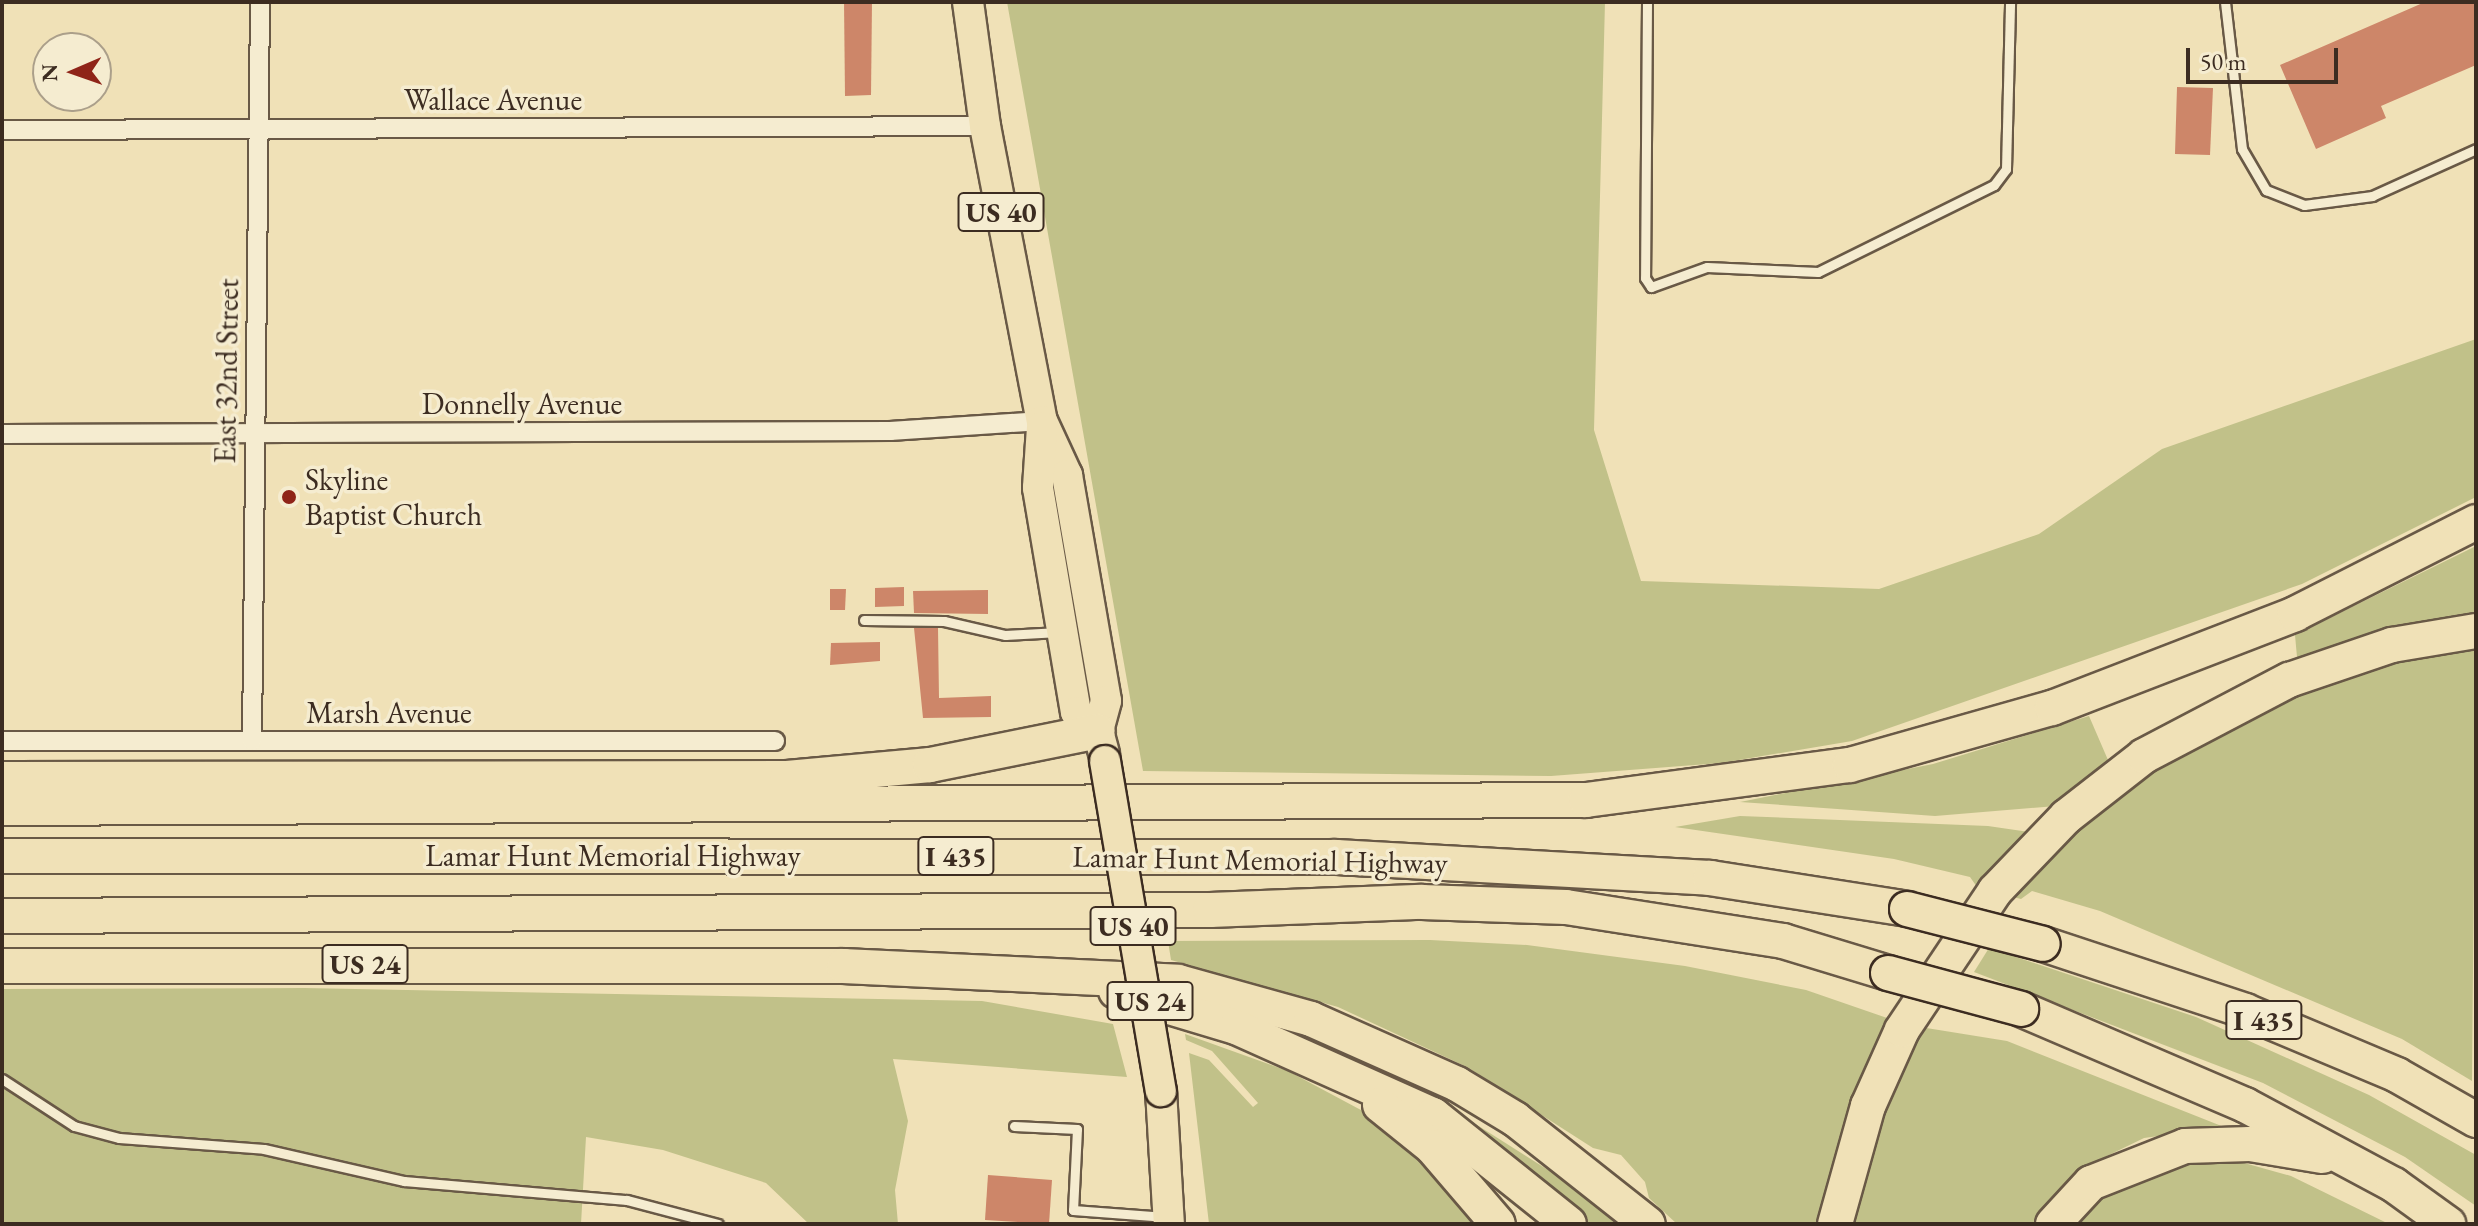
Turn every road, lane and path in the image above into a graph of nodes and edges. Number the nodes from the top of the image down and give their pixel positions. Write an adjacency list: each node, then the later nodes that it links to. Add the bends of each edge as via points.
1 (260, 2): 7 (street, East 32nd Street)
2 (968, 2): 6 (main road, US 40)
3 (1647, 2): 4 (lane, via 1645,278 1651,287 1707,267 1818,272 1994,185 2006,169)
4 (2010, 2)
5 (2225, 2): 9 (lane, via 2242,149 2266,190 2304,205 2372,196)
6 (985, 126): 7 (street, Wallace Avenue); 10 (main road, US 40)
7 (258, 129): 8 (street, Wallace Avenue); 11 (street, East 32nd Street)
8 (2, 130)
9 (2476, 149)
10 (1042, 421): 11 (street, Donnelly Avenue, via 890,431); 16 (main road, US 40, via 1038,488); 20 (main road, US 40, via 1067,475 1106,701)
11 (254, 433): 12 (street, Donnelly Avenue); 18 (street, East 32nd Street)
12 (2, 434)
13 (2476, 522): 22 (highway, via 2295,614 2052,708 1850,765 1586,800)
14 (864, 620): 16 (lane, via 944,621 1005,635)
15 (2476, 631): 37 (highway, via 2392,645 2289,680 2144,756 2066,817 1995,891 1902,1030 1868,1106)
16 (1062, 632): 20 (main road, US 40, via 1076,712)
17 (2, 741): 18 (street, Marsh Avenue)
18 (252, 741): 19 (street, Marsh Avenue)
19 (775, 741)
20 (1102, 746): 21 (highway, via 787,778); 32 (main road, US 40, bridge, via 1161,1091)
21 (2, 779)
22 (2, 808)
23 (2, 856): 29 (highway, Lamar Hunt Memorial Highway / I 435, bridge, via 1336,857 1710,878 1907,909 2043,944 2245,1011 2397,1075)
24 (2, 916): 31 (highway, Lamar Hunt Memorial Highway / I 435, bridge, via 1210,910 1422,902 1566,907 1783,941 2021,1009 2245,1105)
25 (2, 966): 26 (highway, US 24)
26 (950, 969): 27 (highway, US 24, via 1114,991 1236,1027); 36 (highway, via 1178,982 1311,1019 1389,1050 1492,1105)
27 (1339, 1072): 34 (highway, via 1432,1147); 35 (highway, US 24, via 1433,1115)
28 (2, 1079): 33 (lane, via 74,1126 119,1138 264,1149 404,1181 627,1200)
29 (2476, 1120)
30 (1014, 1126): 32 (lane, via 1077,1129 1073,1210)
31 (2347, 1160): 38 (highway, via 2250,1144 2185,1146 2091,1183); 39 (highway, Lamar Hunt Memorial Highway / I 435)
32 (1169, 1220)
33 (718, 1224)
34 (1498, 1224)
35 (1569, 1224)
36 (1648, 1224)
37 (1835, 1224)
38 (2053, 1224)
39 (2448, 1224)

